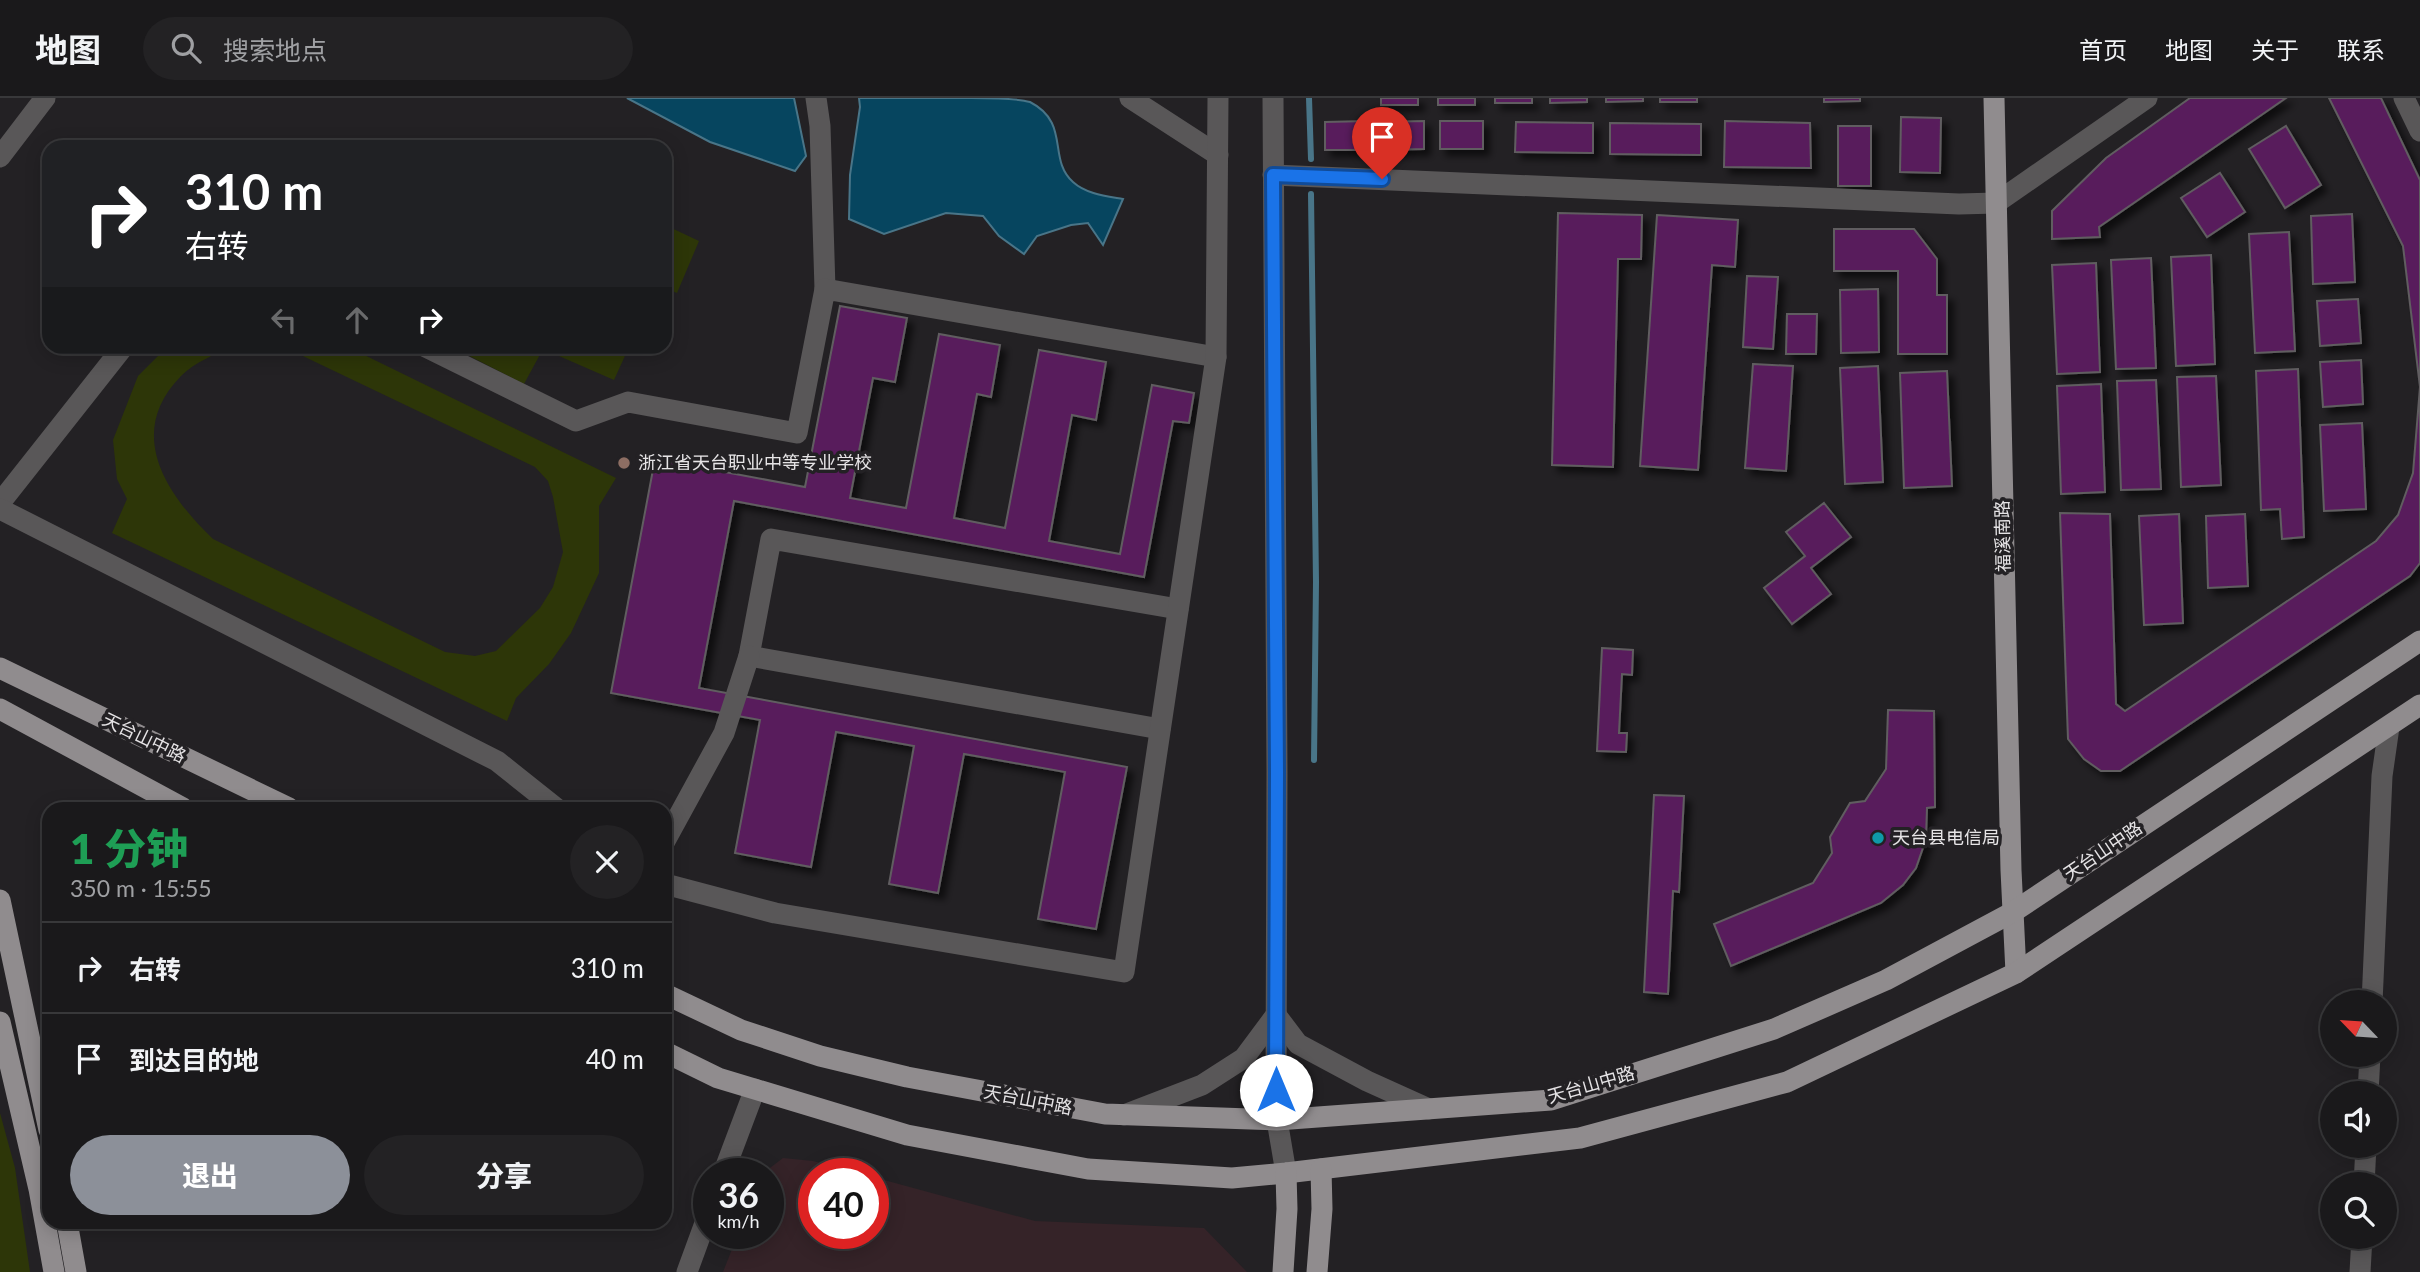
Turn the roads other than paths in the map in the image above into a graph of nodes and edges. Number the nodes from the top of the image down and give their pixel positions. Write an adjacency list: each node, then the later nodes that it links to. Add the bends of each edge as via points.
1 (45, 98): 11 (street)
2 (816, 98): 14 (street)
3 (1130, 98): 10 (street)
4 (1218, 98): 10 (street)
5 (1273, 98): 12 (street)
6 (1994, 98): 13 (main road, 福溪南路)
7 (2147, 98): 13 (street)
8 (2404, 98): 9 (street)
9 (2420, 131)
10 (1217, 155): 17 (street)
11 (0, 156)
12 (1273, 175): 13 (street); 38 (street)
13 (1996, 203): 34 (main road, 福溪南路)
14 (825, 289): 16 (street, via 797,433 628,402 576,421); 17 (street)
15 (118, 354): 18 (street)
16 (440, 354)
17 (1216, 357): 20 (street)
18 (0, 503)
19 (0, 509): 30 (street, via 497,761)
20 (1178, 609): 22 (street, via 771,540); 27 (street)
21 (2420, 641): 34 (main road, 天台山中路)
22 (749, 656): 27 (street); 31 (street, via 724,733)
23 (0, 668): 29 (main road, 天台山中路)
24 (2420, 705): 26 (main road)
25 (0, 709): 28 (main road)
26 (2389, 727): 35 (main road); 36 (street, via 2382,776)
27 (1160, 729): 32 (street, via 1124,972 775,913)
28 (172, 802)
29 (277, 802)
30 (548, 802)
31 (672, 828)
32 (672, 886)
33 (0, 900): 42 (main road)
34 (2013, 912): 35 (main road, 福溪南路); 43 (main road, 天台山中路, via 1886,980 1774,1029 1550,1100)
35 (2017, 973): 47 (main road, via 1787,1082 1580,1138)
36 (2373, 990)
37 (672, 997): 44 (main road, 天台山中路, via 741,1030 820,1056 907,1077)
38 (1276, 1015): 43 (street, via 1298,1044); 44 (street, via 1244,1058 1202,1085); 45 (street)
39 (0, 1022): 49 (main road)
40 (672, 1055): 41 (main road, via 718,1078)
41 (755, 1089): 46 (street); 48 (main road, via 907,1135 1088,1169 1232,1178)
42 (42, 1096)
43 (1429, 1109): 45 (main road, 天台山中路)
44 (1124, 1115): 45 (main road, 天台山中路)
45 (1276, 1120): 48 (street)
46 (729, 1158)
47 (1321, 1169): 48 (main road); 58 (main road)
48 (1286, 1173): 57 (main road)
49 (42, 1206)
50 (46, 1229): 54 (main road)
51 (68, 1229): 55 (main road)
52 (695, 1249): 56 (street)
53 (2361, 1249): 59 (street)
54 (54, 1272)
55 (76, 1272)
56 (687, 1272)
57 (1283, 1272)
58 (1317, 1272)
59 (2360, 1272)

